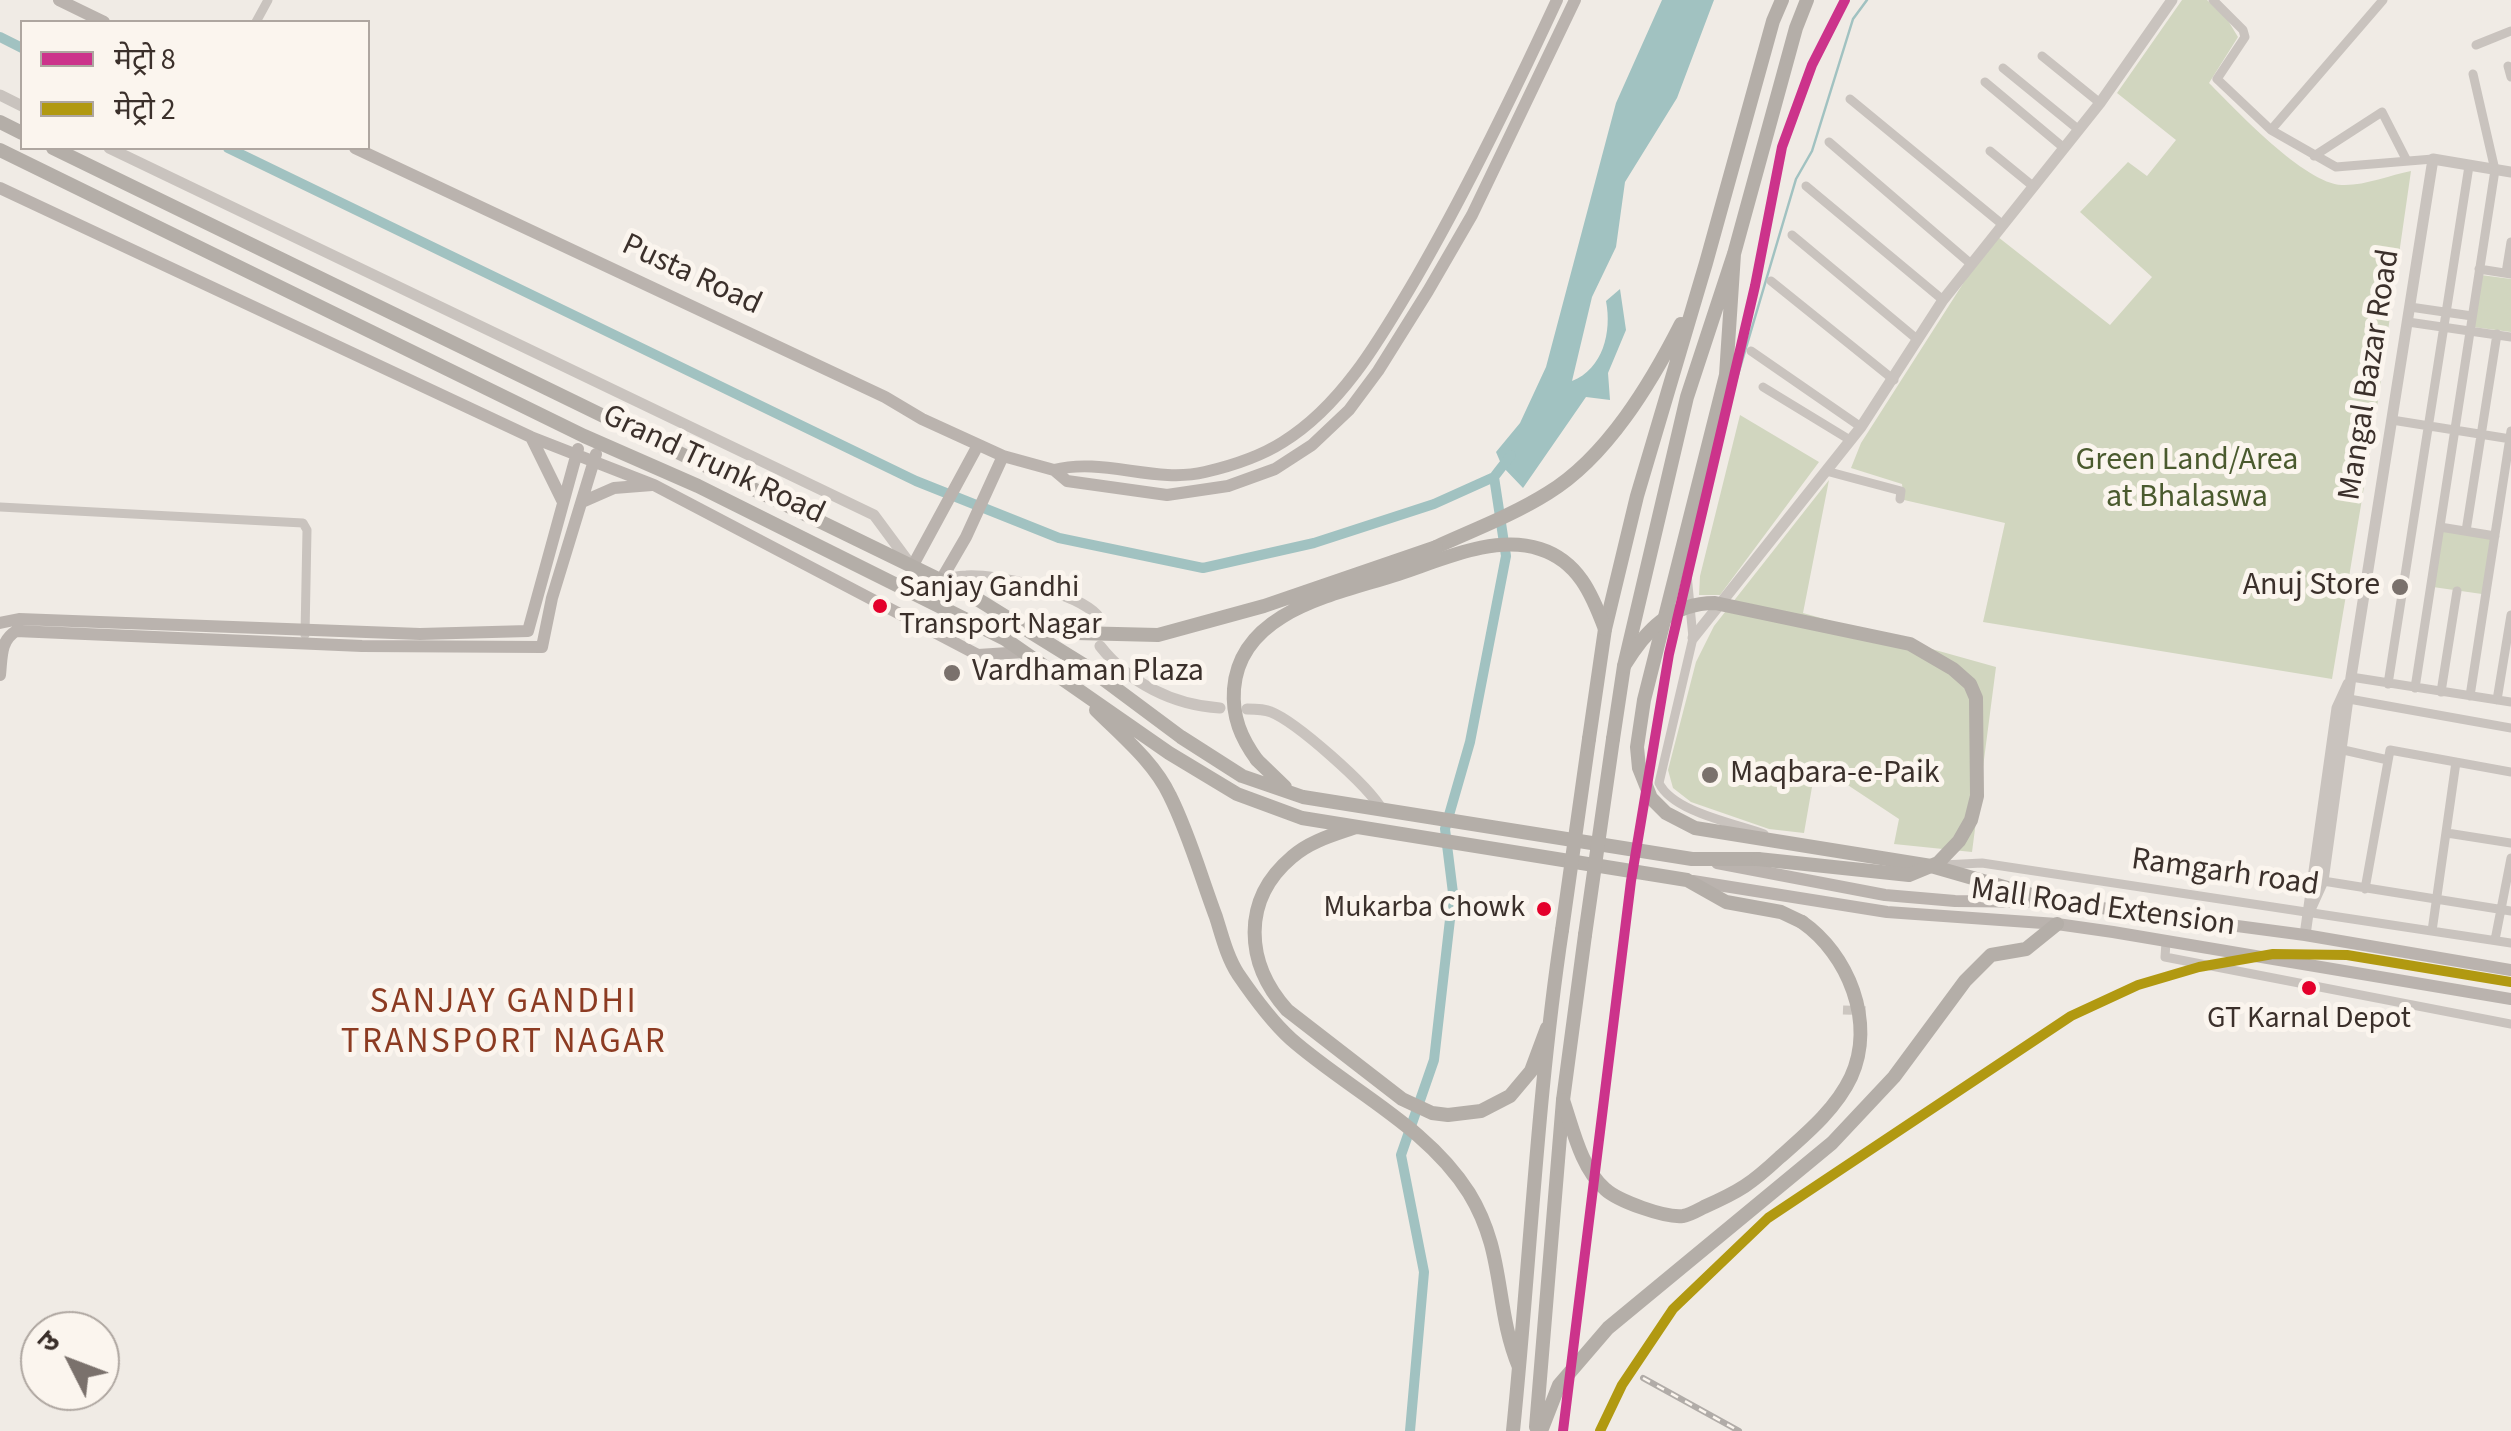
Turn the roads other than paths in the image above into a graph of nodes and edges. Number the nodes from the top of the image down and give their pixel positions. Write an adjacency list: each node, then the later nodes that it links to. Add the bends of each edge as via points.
1 (59, 0): 9 (main road)
2 (1558, 0): 75 (main road, via 1462,198 1382,336 1334,400 1284,442 1202,473)
3 (1575, 0): 75 (main road, via 1472,215 1428,291 1349,410 1312,445 1275,469 1228,486 1167,495 1068,482)
4 (1782, 0): 42 (highway)
5 (1807, 0): 41 (highway)
6 (2172, 0): 17 (street)
7 (2213, 0): 19 (street, via 2245,37 2217,79)
8 (2383, 0): 19 (street)
9 (100, 20)
10 (2511, 32): 11 (street)
11 (2476, 45)
12 (2042, 56): 17 (street)
13 (2003, 68): 18 (street)
14 (2473, 74): 31 (street)
15 (1985, 82): 21 (street)
16 (1850, 99): 38 (street)
17 (2100, 103): 18 (street)
18 (2078, 130): 21 (street)
19 (2271, 130): 27 (street)
20 (1829, 142): 43 (street)
21 (2064, 148): 34 (street)
22 (0, 150): 67 (highway, Grand Trunk Road)
23 (57, 150): 86 (highway, Grand Trunk Road)
24 (114, 150): 86 (street, via 874,515)
25 (359, 150): 71 (main road, Pusta Road)
26 (1990, 151): 34 (street)
27 (2314, 156): 29 (street, via 2340,168); 29 (street, via 2382,112)
28 (2433, 159): 29 (street); 30 (street); 48 (street, Mangal Bazar Road)
29 (2407, 161)
30 (2469, 166): 31 (street); 35 (street)
31 (2495, 170): 32 (street); 37 (street)
32 (2511, 172)
33 (1806, 186): 47 (street)
34 (2034, 187): 38 (street)
35 (2465, 190): 37 (street); 49 (street)
36 (1, 193): 66 (main road)
37 (2491, 194): 44 (street)
38 (2003, 225): 43 (street)
39 (1792, 235): 56 (street)
40 (2511, 242): 45 (street)
41 (1734, 254): 85 (highway, via 1726,375); 101 (highway, via 1687,397)
42 (1706, 263): 89 (highway, bridge, via 1654,378 1580,468 1550,492 1436,547 1158,635 1076,634); 93 (highway)
43 (1971, 264): 47 (street)
44 (2479, 269): 45 (street); 50 (street)
45 (2508, 274)
46 (1771, 281): 58 (street)
47 (1943, 300): 56 (street)
48 (2410, 307): 49 (street); 51 (street, Mangal Bazar Road)
49 (2446, 312): 50 (street); 52 (street)
50 (2472, 316): 53 (street)
51 (2408, 322): 52 (street); 60 (street, Mangal Bazar Road)
52 (2444, 326): 53 (street); 61 (street)
53 (2470, 330): 54 (street); 63 (street)
54 (2496, 334): 55 (street); 65 (street)
55 (2511, 337)
56 (1918, 340): 58 (street)
57 (1751, 351): 62 (street)
58 (1894, 380): 62 (street)
59 (1763, 387): 69 (street)
60 (2392, 420): 61 (street); 103 (street, Mangal Bazar Road)
61 (2428, 426): 63 (street); 104 (street)
62 (1861, 427): 69 (street)
63 (2454, 431): 65 (street); 82 (street)
64 (2511, 432): 68 (street)
65 (2481, 435): 68 (street); 83 (street)
66 (531, 436): 72 (main road); 79 (main road)
67 (584, 436): 70 (highway, Grand Trunk Road); 72 (main road)
68 (2510, 439): 84 (street)
69 (1850, 440): 76 (street)
70 (600, 444): 74 (main road); 100 (highway, Grand Trunk Road, via 698,486)
71 (977, 446): 73 (main road, Pusta Road); 86 (main road)
72 (577, 453): 74 (main road); 79 (main road)
73 (1003, 456): 75 (main road, Pusta Road); 87 (main road)
74 (594, 459): 77 (main road); 80 (main road)
75 (1054, 470)
76 (1826, 471): 78 (street, via 1901,491); 97 (street)
77 (654, 485): 80 (main road, via 614,488); 100 (main road, via 978,654)
78 (1900, 499)
79 (562, 500): 94 (main road)
80 (582, 502): 95 (main road)
81 (0, 508): 96 (street, via 303,523)
82 (2440, 527): 83 (street); 106 (street)
83 (2466, 531): 84 (street)
84 (2495, 536): 108 (street)
85 (1684, 540): 97 (street); 124 (highway, via 1644,700 1637,747 1642,779 1658,806 1684,824)
86 (912, 566): 87 (highway, Grand Trunk Road)
87 (941, 580): 89 (highway, Grand Trunk Road); 90 (street, via 1012,582 1082,602)
88 (2457, 591): 107 (street)
89 (986, 604): 119 (highway, Grand Trunk Road, via 1242,776)
90 (1097, 614)
91 (2511, 615): 110 (street)
92 (0, 624): 96 (main road, via 20,619)
93 (1604, 628): 119 (highway, bridge, via 1579,574 1554,555 1524,545 1460,554 1309,603 1261,632 1235,678 1236,722 1257,760); 144 (highway, bridge)
94 (528, 631): 95 (main road); 96 (main road); 98 (main road)
95 (543, 631): 98 (main road, via 542,646)
96 (306, 636): 98 (main road); 102 (main road, via 16,631 6,637)
97 (1693, 638): 124 (street, via 1659,783 1680,805)
98 (527, 646)
99 (1100, 646): 112 (street, via 1160,693)
100 (1024, 652): 105 (highway, Grand Trunk Road)
101 (1624, 666): 126 (highway, Grand Trunk Road, bridge, via 1664,618 1715,604 1910,644 1952,669 1976,698 1977,796 1959,841 1938,863 1908,875); 145 (highway, bridge)
102 (0, 675)
103 (2351, 677): 104 (street); 109 (street); 115 (street, via 2337,708)
104 (2388, 684): 106 (street)
105 (1071, 685): 121 (highway, Grand Trunk Road, via 1237,794 1302,818); 146 (highway, via 1146,760 1169,793 1232,965 1252,995 1289,1037 1445,1161 1486,1224)
106 (2416, 688): 107 (street)
107 (2441, 692): 108 (street)
108 (2470, 696): 110 (street)
109 (2349, 700): 114 (street); 115 (street)
110 (2498, 700): 111 (street)
111 (2511, 702)
112 (1220, 708)
113 (1248, 709): 120 (street, via 1281,718 1354,776)
114 (2511, 728)
115 (2337, 749): 116 (street); 129 (street); 134 (street)
116 (2388, 760): 117 (street, via 2390,750); 130 (street)
117 (2456, 762): 118 (street); 122 (street)
118 (2511, 772)
119 (1290, 792): 120 (highway, Grand Trunk Road)
120 (1382, 810): 126 (highway, Grand Trunk Road)
121 (1360, 826): 128 (highway, Grand Trunk Road); 144 (highway, via 1310,844 1266,888 1255,923 1258,963 1287,1010 1432,1113 1465,1115 1496,1105 1522,1084)
122 (2447, 832): 123 (street); 131 (street)
123 (2511, 843)
124 (1792, 844): 127 (highway)
125 (2511, 858): 133 (street)
126 (1692, 859): 132 (main road, Mall Road Extension, via 1885,895)
127 (1930, 866): 132 (highway); 134 (street, Ramgarh road, via 1982,863)
128 (1687, 880): 135 (main road, Mall Road Extension, via 1887,912); 145 (highway, Grand Trunk Road, bridge, via 1726,902 1780,912 1821,936 1851,982 1860,1024 1850,1078 1820,1120 1744,1190 1683,1216 1629,1204 1604,1188 1586,1164)
129 (2323, 881): 130 (street); 134 (street)
130 (2365, 889): 131 (street)
131 (2435, 901): 133 (street); 136 (street)
132 (2056, 902): 137 (main road, Mall Road Extension)
133 (2506, 910): 138 (street)
134 (2309, 912): 136 (street, Ramgarh road); 137 (street)
135 (2058, 924): 140 (main road, Mall Road Extension); 148 (highway, via 2026,950 1991,955 1964,981 1894,1078 1832,1143 1608,1328 1559,1386)
136 (2432, 931): 138 (street, Ramgarh road)
137 (2305, 935): 141 (main road, Mall Road Extension)
138 (2494, 940): 139 (street, Ramgarh road)
139 (2511, 943)
140 (2166, 949): 142 (main road, Mall Road Extension); 143 (street)
141 (2511, 970)
142 (2511, 999)
143 (2511, 1024)
144 (1547, 1028): 146 (highway)
145 (1562, 1100): 148 (highway)
146 (1519, 1367): 147 (highway)
147 (1513, 1431)
148 (1538, 1431)

